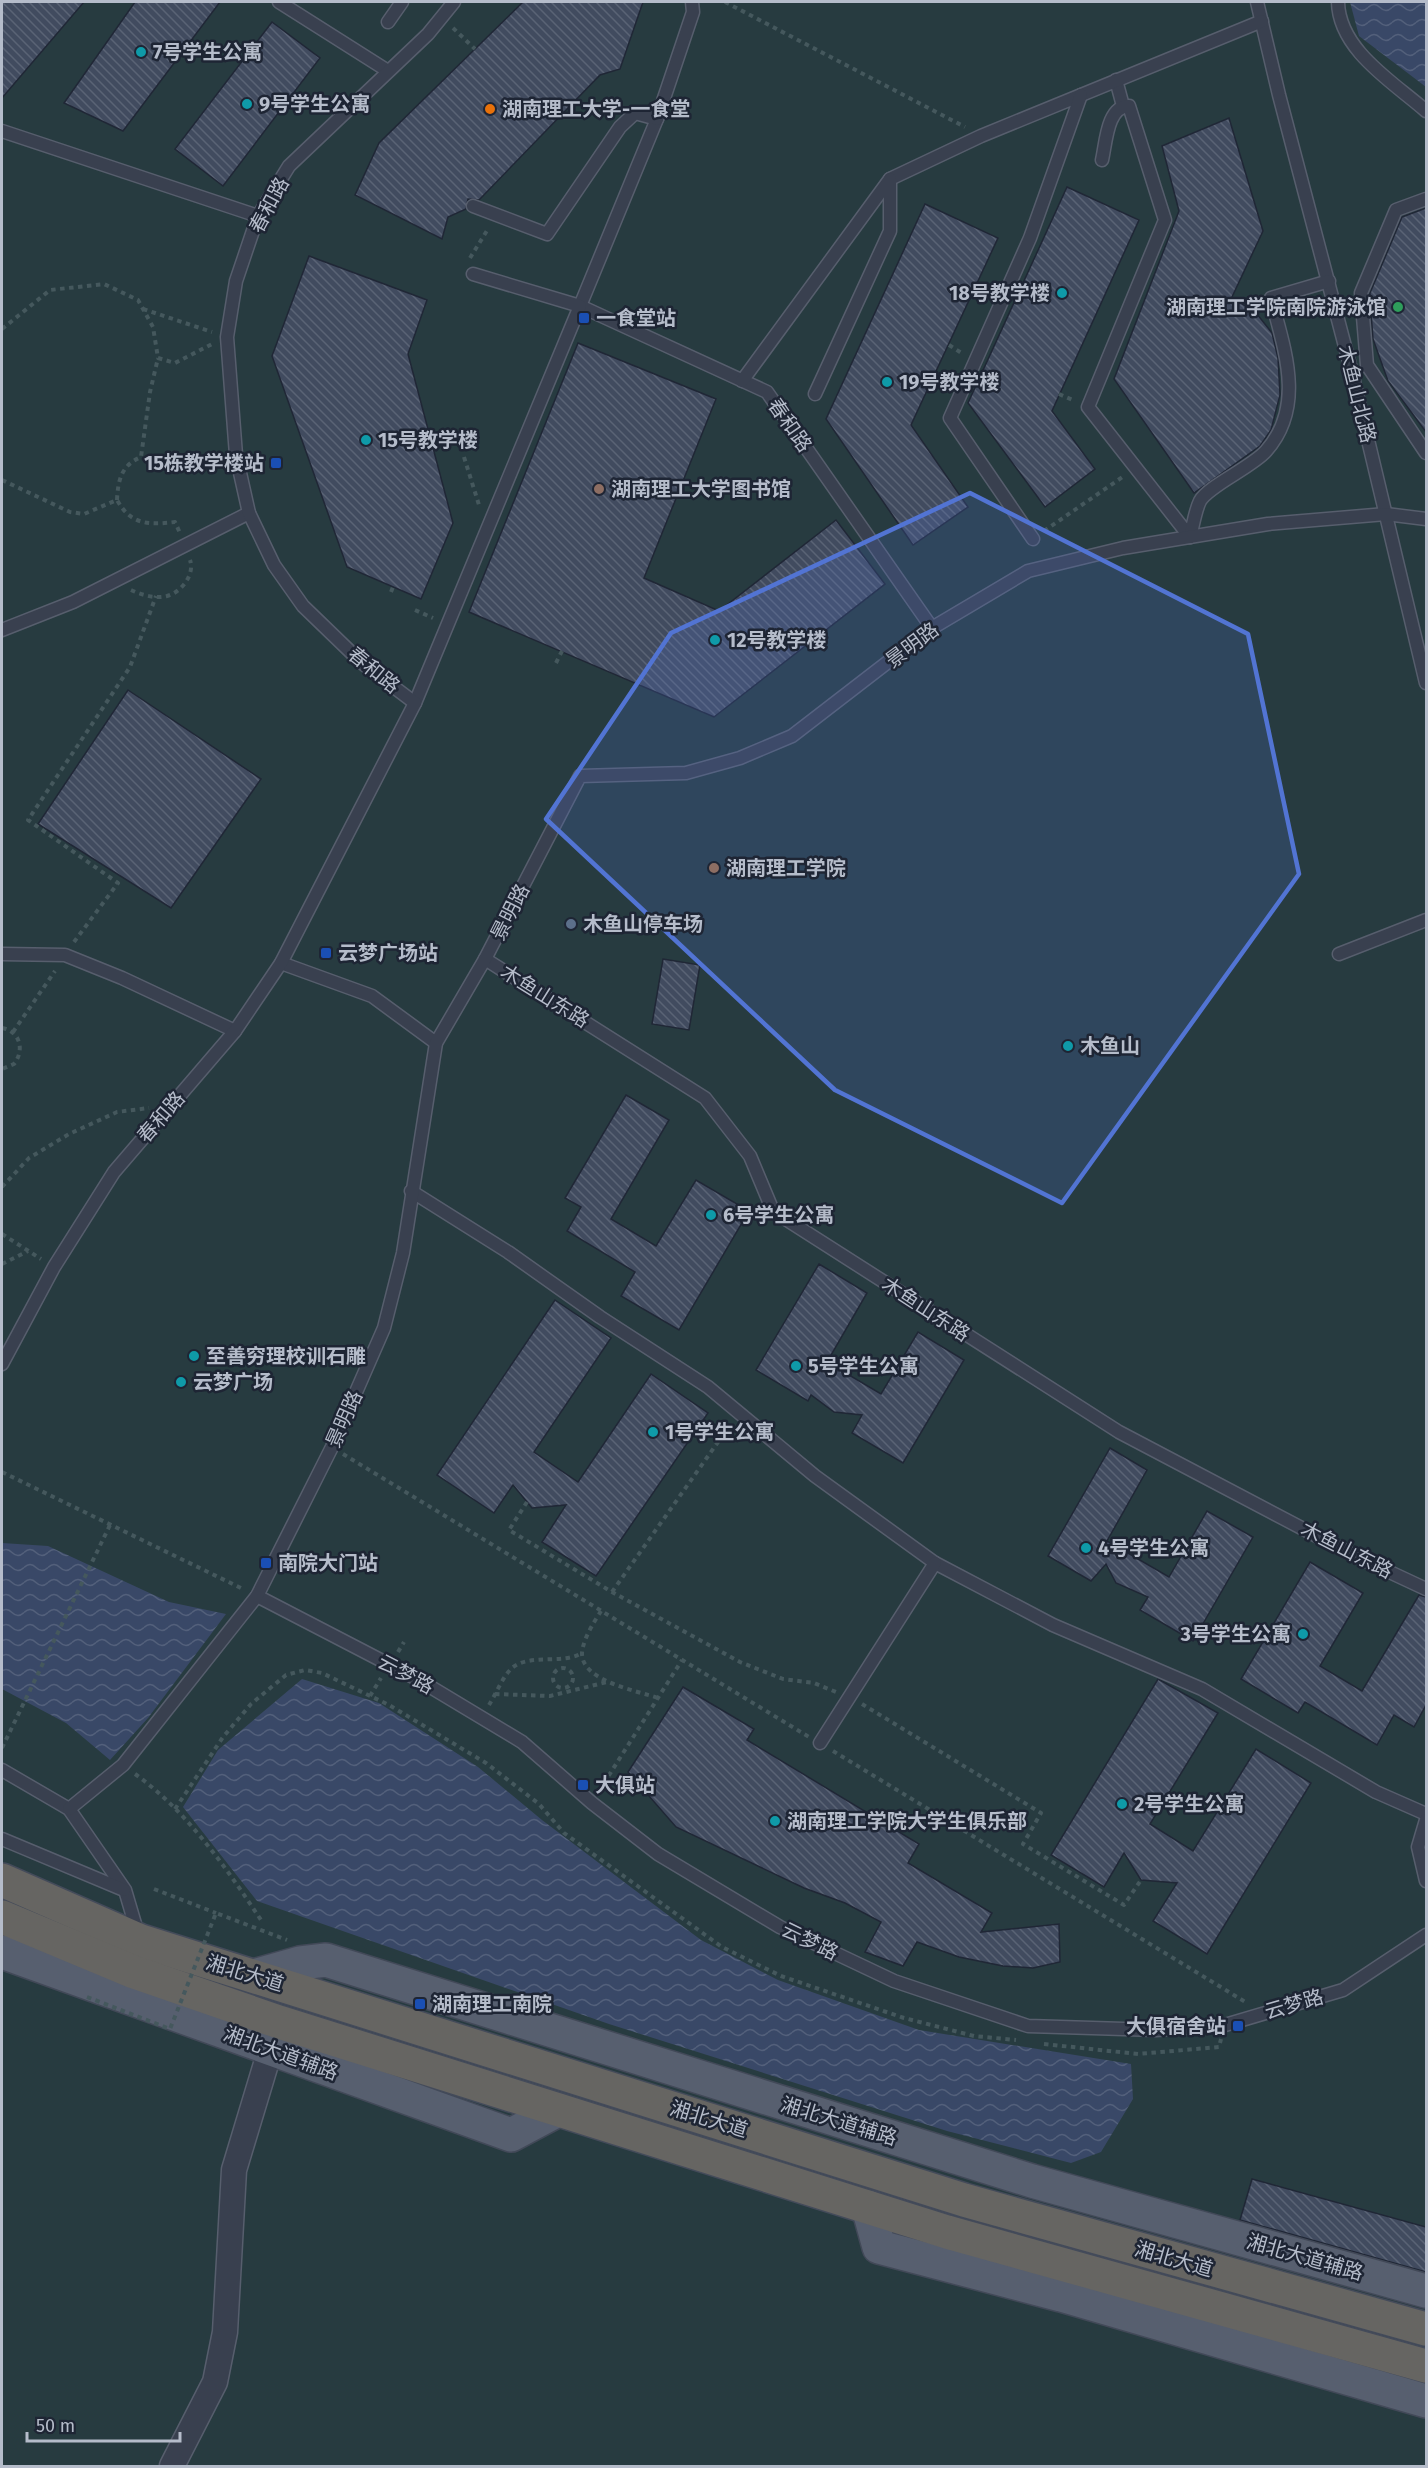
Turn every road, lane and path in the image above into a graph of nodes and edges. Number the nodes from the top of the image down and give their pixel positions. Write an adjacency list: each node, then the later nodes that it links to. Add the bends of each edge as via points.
1 (279, 2): 12 (lane)
2 (402, 2): 10 (lane)
3 (454, 2): 8 (lane, 春和路)
4 (692, 2): 17 (lane, via 693,12)
5 (725, 2): 19 (path)
6 (1257, 2): 9 (lane, 木鱼山北路)
7 (1338, 2): 16 (lane, via 1338,17 1356,50)
8 (442, 16): 11 (path); 12 (lane, 春和路)
9 (1262, 21): 13 (lane); 28 (lane, 木鱼山北路)
10 (388, 22)
11 (474, 49)
12 (388, 71): 25 (lane, 春和路, via 289,166)
13 (1116, 80): 14 (lane); 15 (lane)
14 (1081, 95): 19 (lane); 46 (lane, via 1030,238 950,418)
15 (1123, 106): 20 (lane, via 1110,124); 38 (lane, via 1130,106 1133,114 1165,220 1088,407)
16 (1426, 111)
17 (657, 119): 24 (lane, via 635,113 620,127 547,234); 29 (lane)
18 (2, 131): 25 (lane)
19 (981, 136): 21 (lane)
20 (1102, 160)
21 (890, 179): 34 (lane); 35 (lane, via 890,231)
22 (1426, 199): 36 (lane, via 1396,210 1361,293 1367,365)
23 (473, 206): 24 (lane)
24 (496, 215): 26 (path)
25 (258, 216): 32 (lane, 春和路, via 236,281)
26 (468, 261)
27 (473, 274): 29 (lane, 春和路)
28 (1329, 281): 42 (lane, 木鱼山北路); 45 (lane, via 1271,298 1288,359 1290,390 1283,421 1266,452 1200,500)
29 (580, 306): 34 (lane, 春和路); 44 (lane)
30 (143, 309): 31 (path, via 138,300 104,284 50,290); 32 (path); 33 (path, via 153,327)
31 (2, 329)
32 (227, 337): 33 (path, via 175,363); 41 (lane, 春和路, via 236,455)
33 (158, 358): 40 (path, via 141,457 129,462 118,480)
34 (742, 381): 52 (lane, 春和路, via 767,392)
35 (815, 394)
36 (1426, 453)
37 (464, 457): 44 (path)
38 (1135, 469): 45 (lane); 46 (path)
39 (2, 480): 40 (path, via 70,512 84,514)
40 (117, 500): 47 (path, via 125,515 142,522 175,522)
41 (249, 513): 47 (lane); 57 (lane, 春和路, via 274,565 303,606 362,663)
42 (1386, 514): 43 (lane, 景明路); 45 (lane, 景明路); 56 (lane, 木鱼山北路)
43 (1426, 519)
44 (488, 532): 57 (lane)
45 (1190, 537): 52 (lane, 景明路, via 1028,571)
46 (1033, 539)
47 (186, 546): 48 (lane); 49 (path, via 192,565 187,582 168,596)
48 (120, 579): 49 (path, via 127,588); 53 (lane)
49 (156, 596): 61 (path, via 130,667 28,820 118,883)
50 (415, 610): 51 (path)
51 (443, 622)
52 (932, 628): 62 (lane, 景明路, via 792,736 740,758 687,772 580,776)
53 (2, 630)
54 (562, 651): 55 (path)
55 (556, 663)
56 (1426, 683)
57 (415, 703): 63 (lane, 春和路)
58 (1426, 920): 60 (lane)
59 (2, 954): 61 (lane)
60 (1339, 954)
61 (65, 955): 65 (lane); 66 (path)
62 (485, 959): 67 (lane, 景明路); 83 (lane, 木鱼山东路, via 705,1098 750,1156 773,1211 1119,1432 1349,1553)
63 (281, 963): 65 (lane, 春和路); 67 (lane, via 372,996)
64 (2, 1028): 66 (path)
65 (235, 1031): 69 (lane, 春和路)
66 (13, 1032): 68 (path, via 20,1044 18,1058)
67 (436, 1043): 71 (lane, 景明路)
68 (2, 1069)
69 (171, 1106): 70 (path, via 117,1112 69,1134 29,1158); 75 (lane, 春和路, via 114,1172)
70 (2, 1187)
71 (411, 1191): 77 (lane, via 508,1252); 78 (lane, 景明路, via 403,1253 384,1328)
72 (2, 1234): 73 (path)
73 (28, 1251): 74 (path); 75 (path)
74 (2, 1264)
75 (54, 1267): 76 (lane, 春和路)
76 (2, 1364)
77 (739, 1412): 82 (lane, via 815,1476); 84 (path)
78 (332, 1447): 85 (lane, 景明路); 86 (path)
79 (2, 1472): 81 (path)
80 (527, 1502): 84 (path, via 509,1530)
81 (110, 1525): 85 (path); 100 (path)
82 (935, 1563): 96 (lane); 106 (lane, via 1053,1625 1202,1689 1376,1792)
83 (1426, 1589)
84 (612, 1592): 96 (path, via 740,1662 783,1679 814,1683)
85 (257, 1596): 90 (lane, 云梦路); 101 (lane, 景明路)
86 (601, 1611): 87 (path); 89 (path)
87 (582, 1653): 88 (path); 92 (path, via 585,1665)
88 (562, 1659): 91 (path); 94 (path, via 523,1662 512,1668)
89 (682, 1660): 97 (path); 99 (path)
90 (390, 1665): 95 (path); 98 (lane, 云梦路)
91 (562, 1668): 93 (path, via 554,1673 553,1680); 93 (path, via 574,1677)
92 (608, 1682): 93 (path); 97 (path)
93 (563, 1691): 94 (path, via 550,1696)
94 (495, 1694): 98 (path)
95 (370, 1696): 105 (path, via 322,1673 304,1670 286,1675 251,1704 223,1737); 126 (path, via 486,1763 539,1804 564,1833 722,1947 781,1976 904,2018 974,2036)
96 (849, 1697): 99 (lane); 110 (path, via 1041,1813 1023,1844 1124,1905)
97 (658, 1698): 103 (path)
98 (481, 1717): 103 (lane, 云梦路, via 522,1742)
99 (820, 1743): 123 (path)
100 (2, 1748)
101 (123, 1765): 104 (lane, 景明路); 105 (path)
102 (2, 1770): 104 (lane)
103 (592, 1803): 124 (lane, 云梦路, via 658,1854 760,1915 894,1981 1028,2026 1156,2030)
104 (69, 1809): 113 (lane)
105 (175, 1809): 116 (path, via 233,1879)
106 (1426, 1814)
107 (1426, 1820): 111 (lane, via 1418,1847)
108 (2, 1839): 113 (lane)
109 (2, 1880): 119 (highway, 湘北大道)
110 (1141, 1881)
111 (1426, 1881)
112 (154, 1889): 114 (path)
113 (125, 1890): 119 (lane)
114 (216, 1913): 118 (path, bridge); 122 (path, bridge, via 170,2029)
115 (2, 1917): 125 (highway, 湘北大道)
116 (263, 1923)
117 (1426, 1935): 123 (lane, 云梦路, via 1343,1990)
118 (287, 1940)
119 (141, 1941): 121 (highway, 湘北大道)
120 (2, 1952): 125 (main road, 湘北大道辅路)
121 (254, 1976): 129 (main road, 湘北大道辅路, via 326,1960 1032,2181); 130 (highway, 湘北大道, via 964,2200)
122 (87, 1997)
123 (1263, 2013): 124 (lane, 云梦路)
124 (1225, 2025): 127 (path, via 1219,2047 1138,2054)
125 (274, 2036): 128 (highway, 湘北大道, via 558,2110 868,2207); 133 (street, via 234,2170 225,2331 215,2382)
126 (1022, 2041)
127 (1033, 2043)
128 (1064, 2281): 131 (highway, 湘北大道); 132 (main road)
129 (1426, 2291)
130 (1426, 2329)
131 (1426, 2366)
132 (1426, 2401)
133 (172, 2466)

